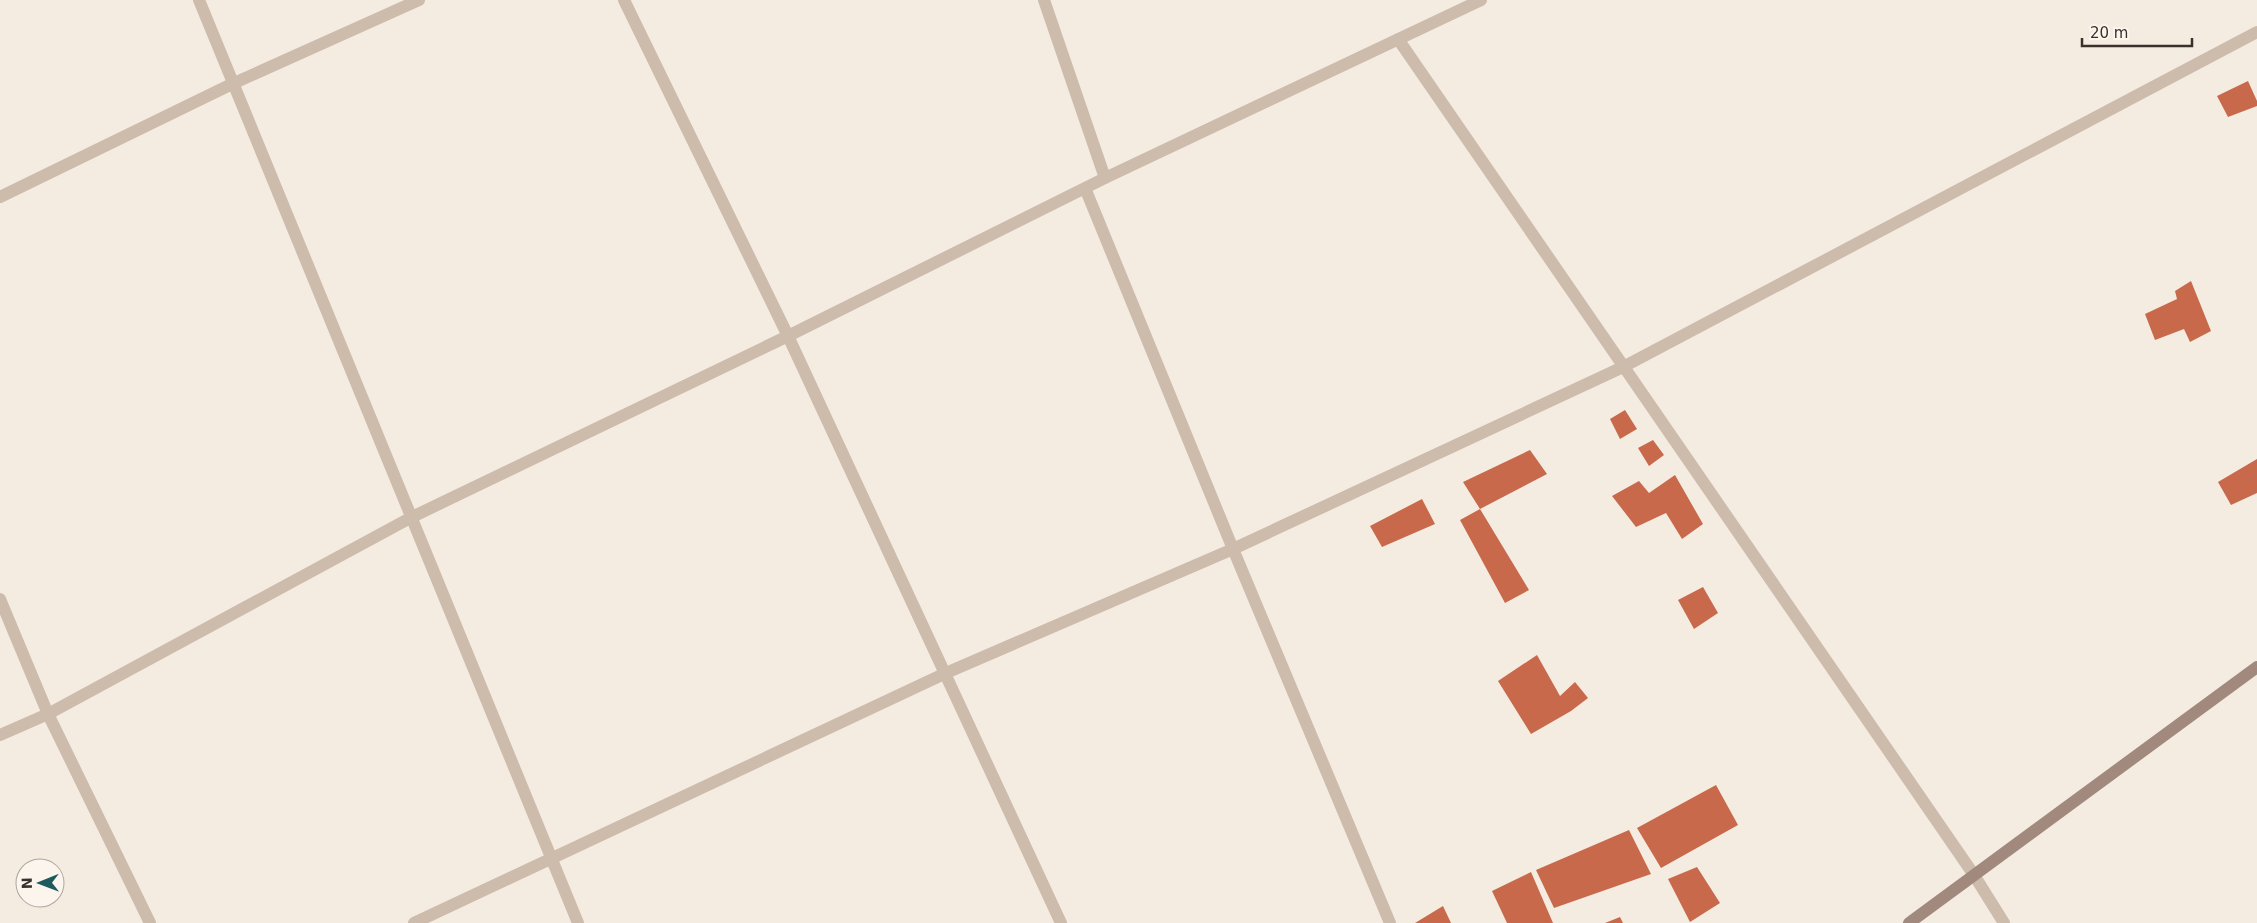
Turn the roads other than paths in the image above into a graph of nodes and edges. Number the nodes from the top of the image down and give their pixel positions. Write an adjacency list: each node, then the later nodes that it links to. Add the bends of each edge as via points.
1 (199, 0): 8 (street)
2 (420, 0): 8 (street)
3 (624, 0): 12 (street)
4 (1044, 0): 9 (street)
5 (1481, 0): 7 (street)
6 (2257, 32): 13 (street)
7 (1398, 39): 9 (street); 13 (street)
8 (232, 84): 11 (street); 14 (street)
9 (1105, 178): 10 (street)
10 (1084, 188): 12 (street); 15 (street)
11 (0, 197)
12 (788, 336): 14 (street); 18 (street)
13 (1623, 367): 15 (street); 22 (street)
14 (412, 517): 19 (street); 21 (street)
15 (1233, 549): 18 (street); 27 (street)
16 (0, 599): 19 (street)
17 (2257, 667): 22 (main road)
18 (946, 673): 21 (street); 26 (street)
19 (48, 714): 20 (street); 23 (street)
20 (0, 734)
21 (551, 860): 24 (street); 25 (street)
22 (1974, 875): 28 (main road); 29 (street)
23 (150, 923)
24 (414, 923)
25 (578, 923)
26 (1061, 923)
27 (1390, 923)
28 (1909, 923)
29 (2004, 923)

